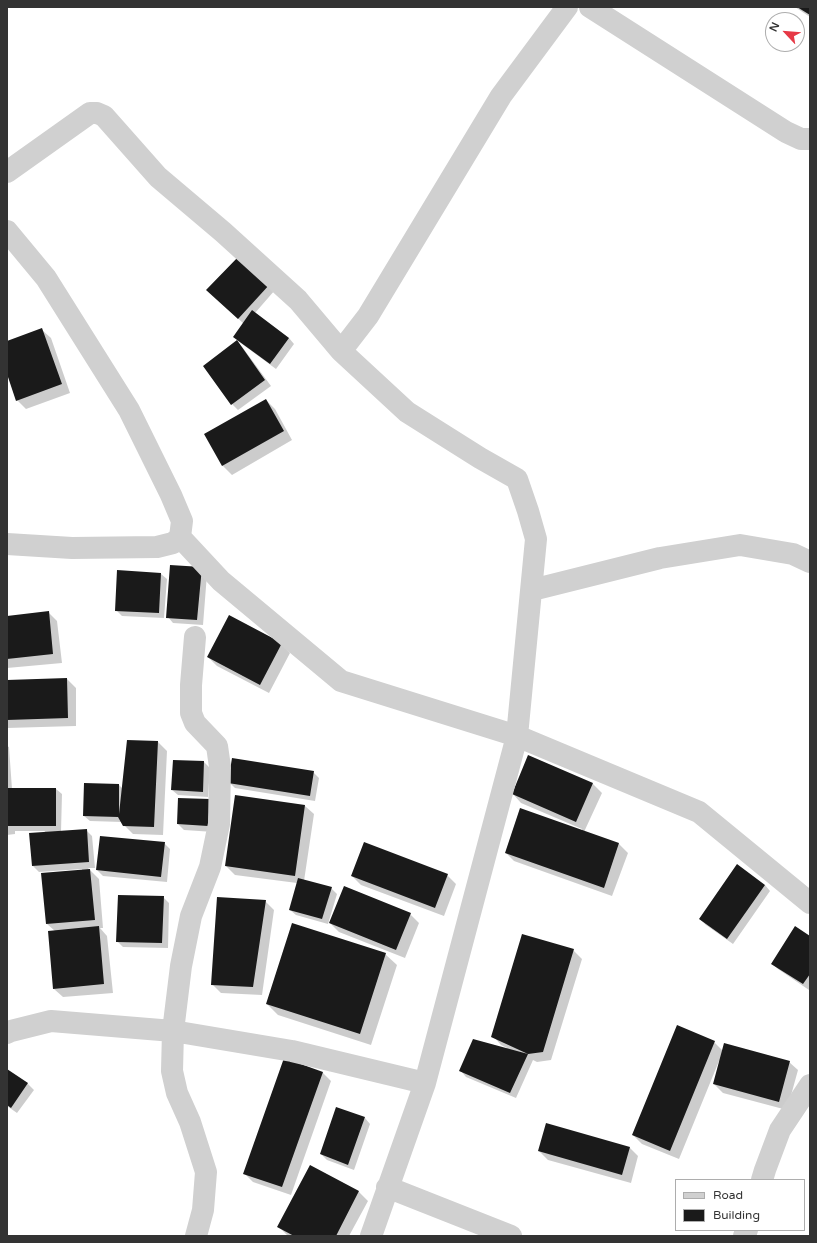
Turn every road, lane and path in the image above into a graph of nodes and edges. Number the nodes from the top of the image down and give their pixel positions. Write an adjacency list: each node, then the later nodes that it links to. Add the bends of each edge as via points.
1 (567, 7): 6 (street, via 501,96 368,316)
2 (590, 7): 3 (street, via 786,132 801,139)
3 (810, 139)
4 (7, 172): 6 (street, via 90,113 104,116 158,177 298,300)
5 (7, 231): 7 (street, via 46,278 129,410 172,495 182,521)
6 (341, 351): 10 (street, via 407,412 517,478 536,539)
7 (180, 537): 8 (street, via 173,544 157,546 72,548); 12 (street, via 221,581 341,681)
8 (7, 544)
9 (810, 562): 10 (street, via 793,554 740,544 660,558)
10 (532, 590): 12 (street)
11 (194, 637): 14 (street, via 191,713 195,723 217,746 220,767 219,824 210,868 191,916 181,966)
12 (518, 736): 13 (street, via 698,812); 16 (street)
13 (810, 903)
14 (173, 1031): 15 (street, via 51,1021); 16 (street, via 292,1051); 20 (street, via 172,1071 177,1093 190,1122 206,1172 203,1210)
15 (7, 1033)
16 (425, 1083): 19 (street)
17 (810, 1085): 18 (street, via 780,1130)
18 (762, 1179)
19 (388, 1187): 21 (street); 22 (street)
20 (196, 1236)
21 (371, 1236)
22 (511, 1236)

